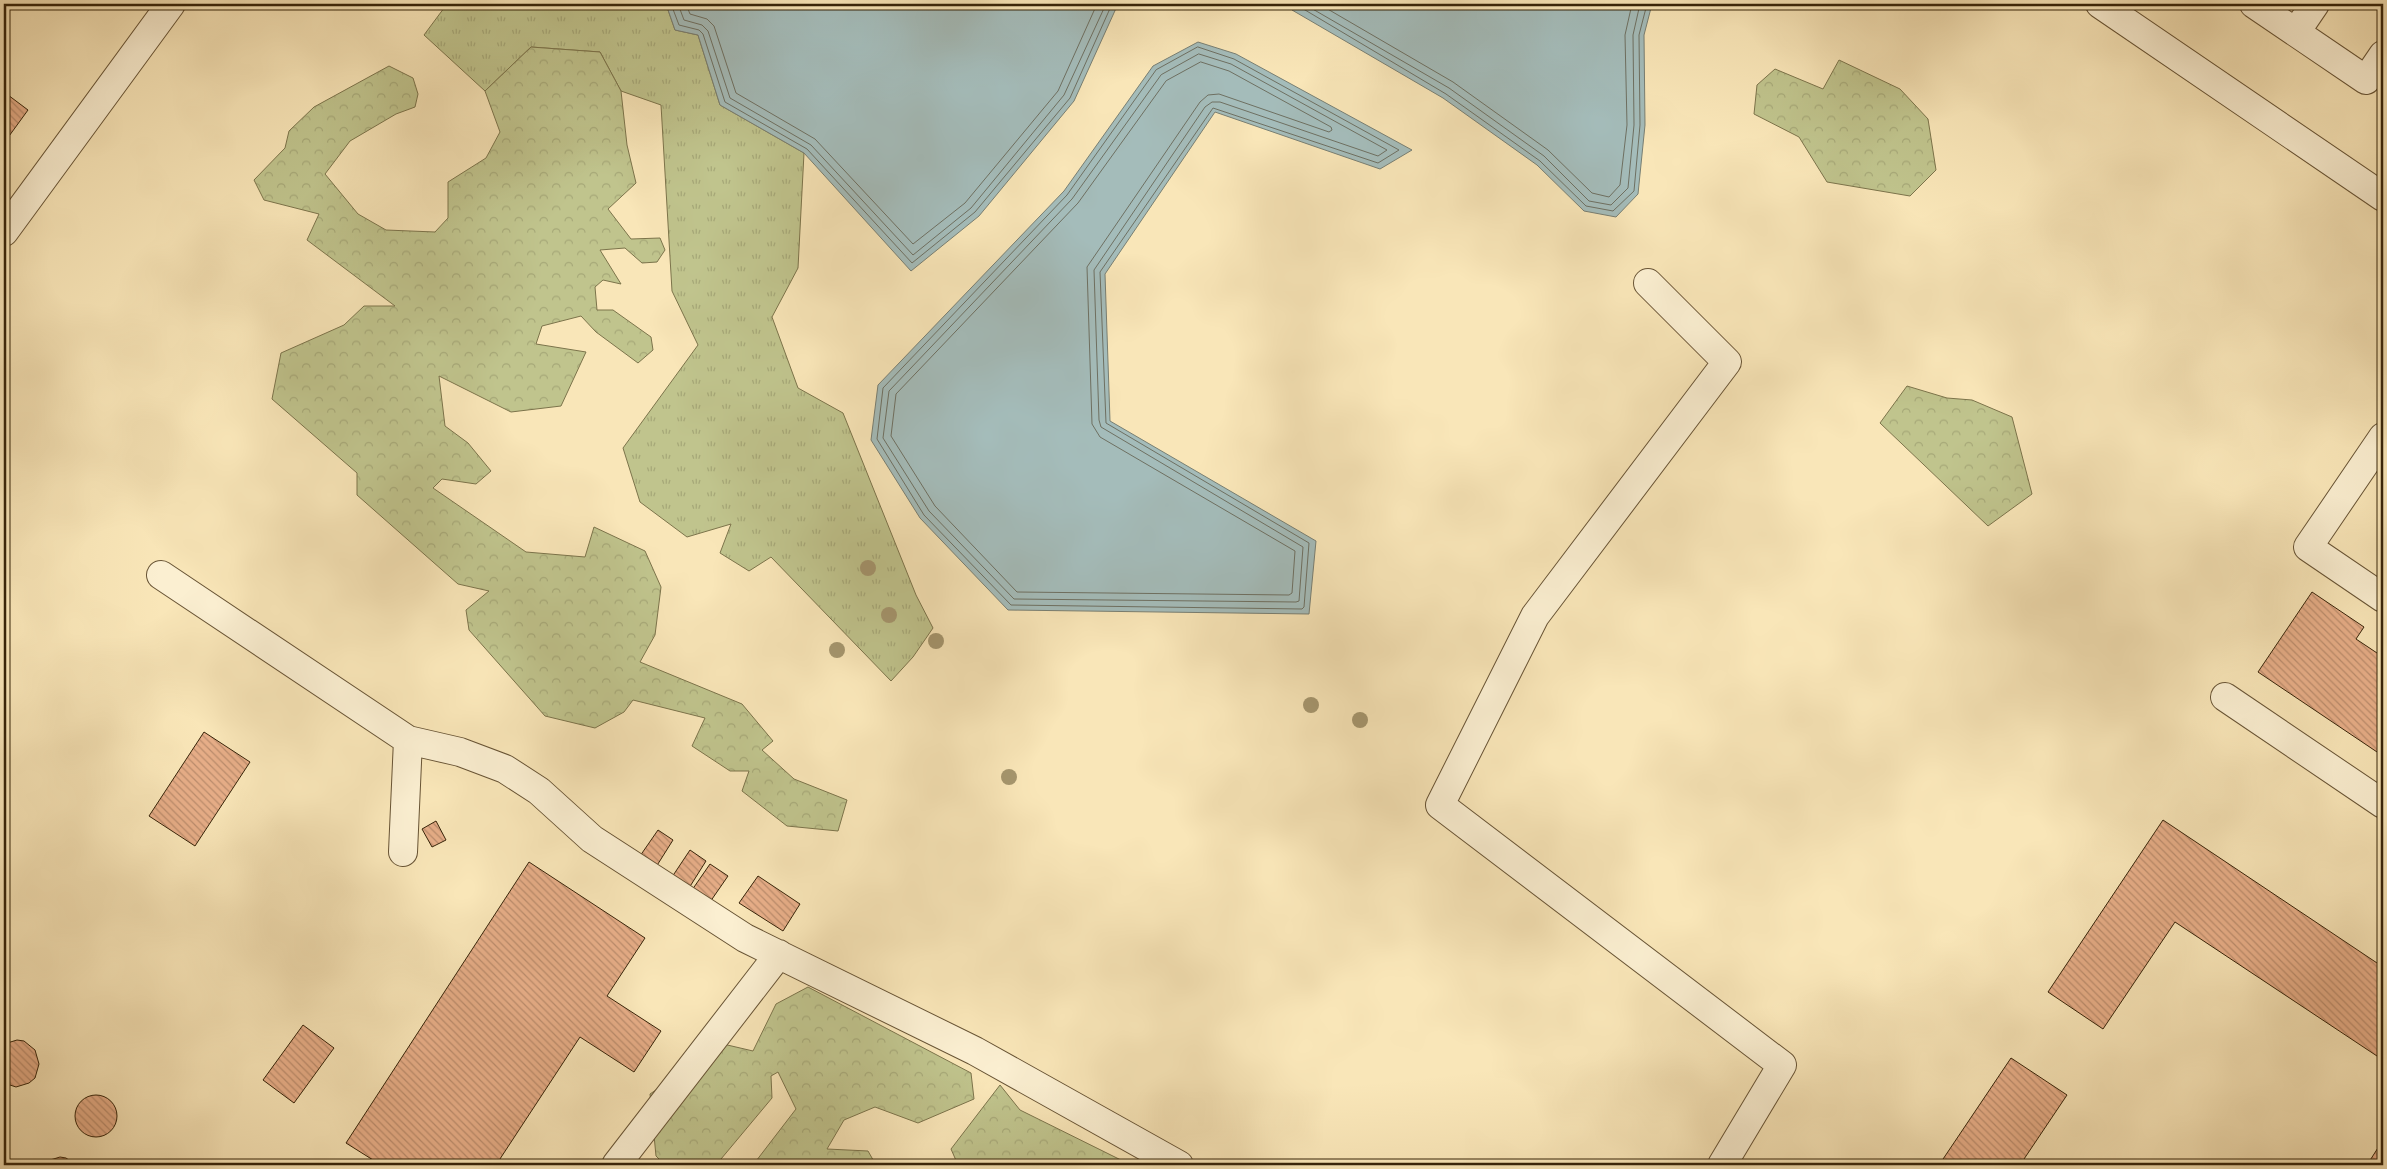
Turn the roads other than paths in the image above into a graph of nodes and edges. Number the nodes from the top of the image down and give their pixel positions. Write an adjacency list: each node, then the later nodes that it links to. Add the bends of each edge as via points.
1 (171, 4): 8 (lane)
2 (2100, 4): 7 (lane)
3 (2254, 4): 5 (lane)
4 (2316, 4): 5 (lane)
5 (2296, 32): 6 (lane, via 2366,80)
6 (2383, 55)
7 (2383, 197)
8 (4, 232)
9 (1648, 283): 20 (lane, via 1727,362 1535,616 1440,805 1782,1065)
10 (2383, 437): 12 (lane, via 2308,547)
11 (162, 575): 14 (lane)
12 (2383, 598)
13 (2225, 696): 15 (lane)
14 (408, 740): 16 (lane); 17 (lane, via 460,752 505,769 539,791 592,839 745,938)
15 (2383, 804)
16 (404, 852)
17 (779, 954): 18 (lane); 19 (lane, via 975,1051)
18 (616, 1165)
19 (1179, 1165)
20 (1722, 1165)

